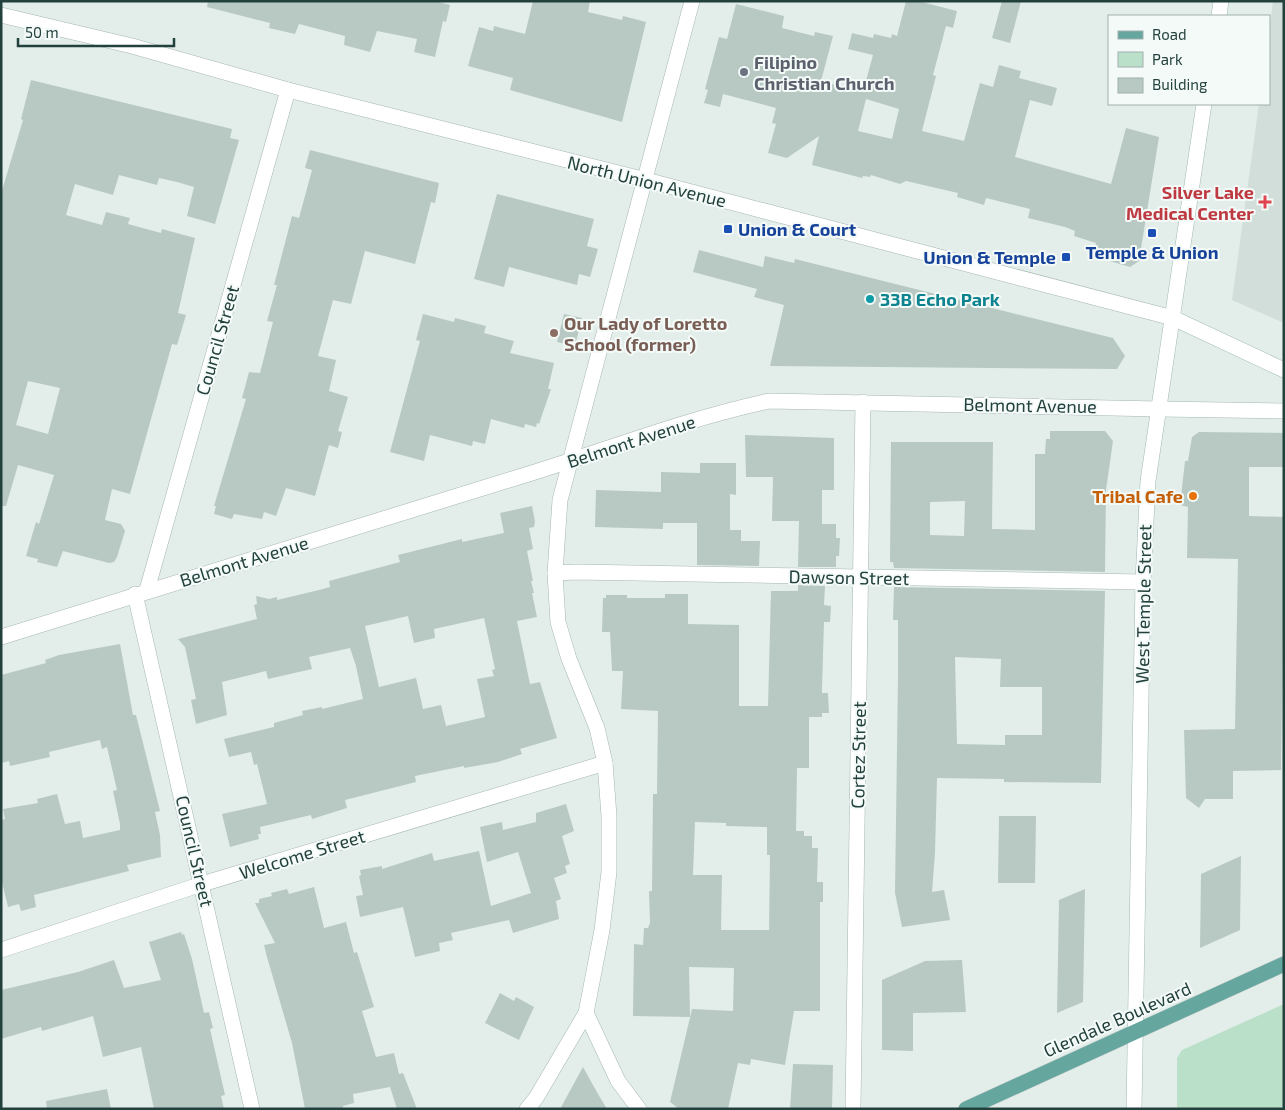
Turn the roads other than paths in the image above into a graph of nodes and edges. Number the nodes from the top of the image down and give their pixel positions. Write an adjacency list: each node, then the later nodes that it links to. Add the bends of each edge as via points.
1 (692, 1): 7 (street)
2 (1221, 1): 4 (street)
3 (1, 15): 5 (street, North Union Avenue, via 132,46)
4 (1219, 15)
5 (288, 90): 7 (street, North Union Avenue); 17 (street, Council Street)
6 (1204, 105): 8 (street, West Temple Street)
7 (646, 180): 8 (street, North Union Avenue); 13 (street)
8 (1173, 318): 9 (street, North Union Avenue); 11 (street, West Temple Street)
9 (1284, 370)
10 (863, 402): 11 (street, Belmont Avenue); 13 (street, Belmont Avenue, via 769,401 723,411); 15 (street, Cortez Street)
11 (1159, 408): 12 (street, Belmont Avenue); 16 (street, West Temple Street, via 1148,481)
12 (1284, 412)
13 (572, 461): 14 (street, via 560,500); 17 (street, Belmont Avenue)
14 (555, 573): 15 (street, Dawson Street); 19 (street, via 558,622 597,728)
15 (861, 578): 16 (street, Dawson Street); 28 (street, Cortez Street)
16 (1143, 582): 24 (street, West Temple Street)
17 (141, 592): 18 (street, Belmont Avenue); 20 (street, Council Street)
18 (1, 637)
19 (605, 763): 20 (street, Welcome Street); 23 (street, via 610,816 609,872)
20 (202, 884): 21 (street, Welcome Street); 25 (street, Council Street)
21 (1, 950)
22 (1284, 964): 24 (main road, Glendale Boulevard)
23 (586, 1013): 26 (street); 27 (street, via 618,1081)
24 (1135, 1032): 29 (main road, Glendale Boulevard); 30 (street, West Temple Street)
25 (252, 1109)
26 (527, 1109)
27 (639, 1109)
28 (853, 1109)
29 (966, 1109)
30 (1134, 1109)

